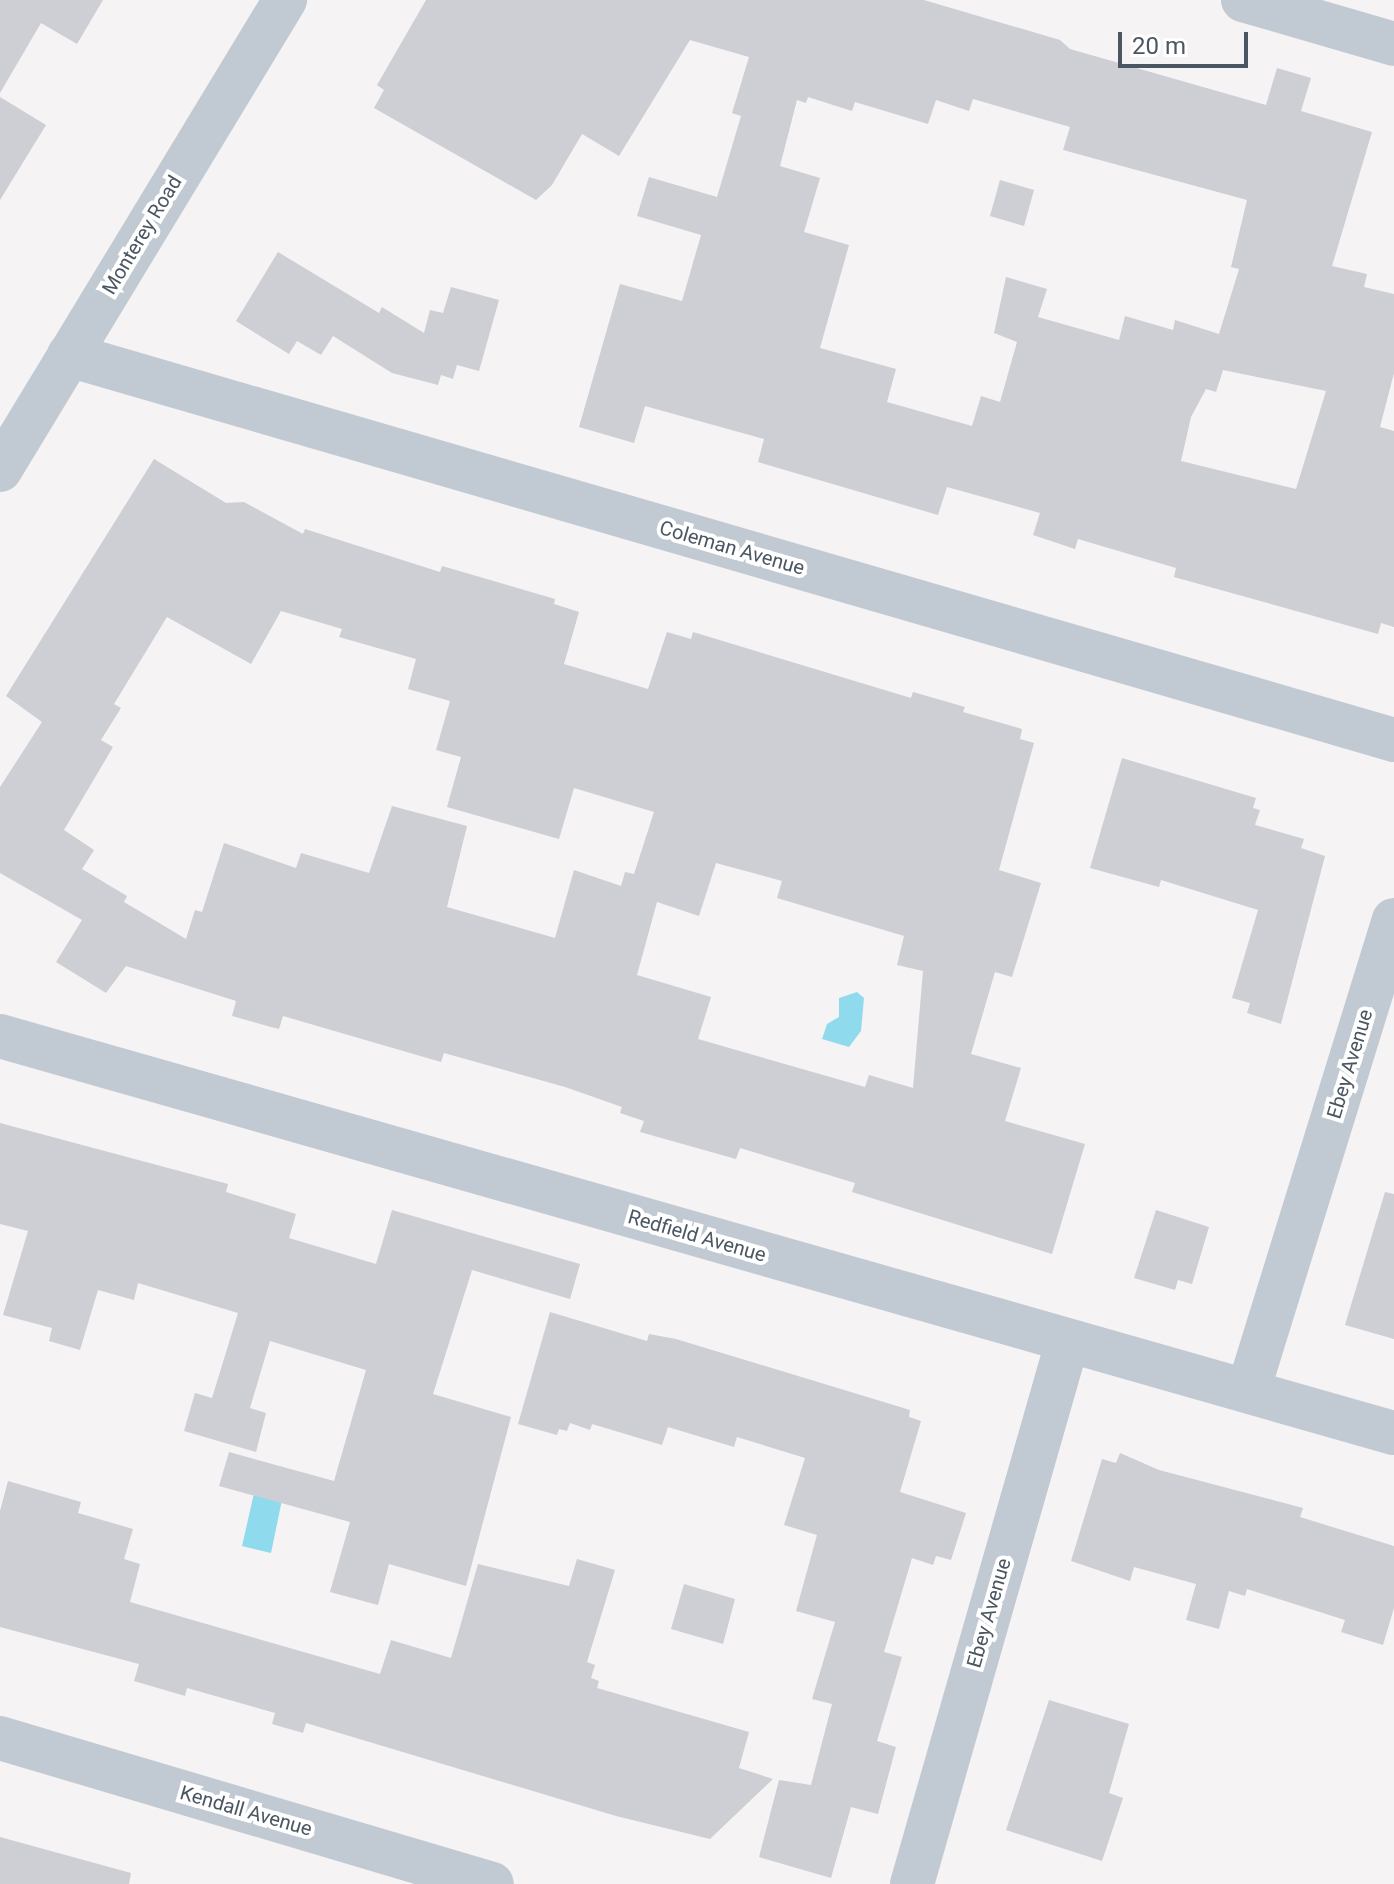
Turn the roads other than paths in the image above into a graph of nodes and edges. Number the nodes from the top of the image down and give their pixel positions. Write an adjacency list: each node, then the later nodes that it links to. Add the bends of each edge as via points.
1 (285, 0): 4 (street, Monterey Road)
2 (1243, 0): 3 (street)
3 (1394, 44)
4 (69, 355): 5 (street, Monterey Road); 6 (street, Coleman Avenue)
5 (0, 470)
6 (1394, 740)
7 (1394, 920): 10 (street, Ebey Avenue)
8 (0, 1036): 9 (street, Redfield Avenue)
9 (1067, 1343): 10 (street, Redfield Avenue); 14 (street, Ebey Avenue)
10 (1248, 1391): 11 (street, Redfield Avenue)
11 (1394, 1433)
12 (0, 1738): 13 (street, Kendall Avenue)
13 (492, 1884)
14 (912, 1884)

